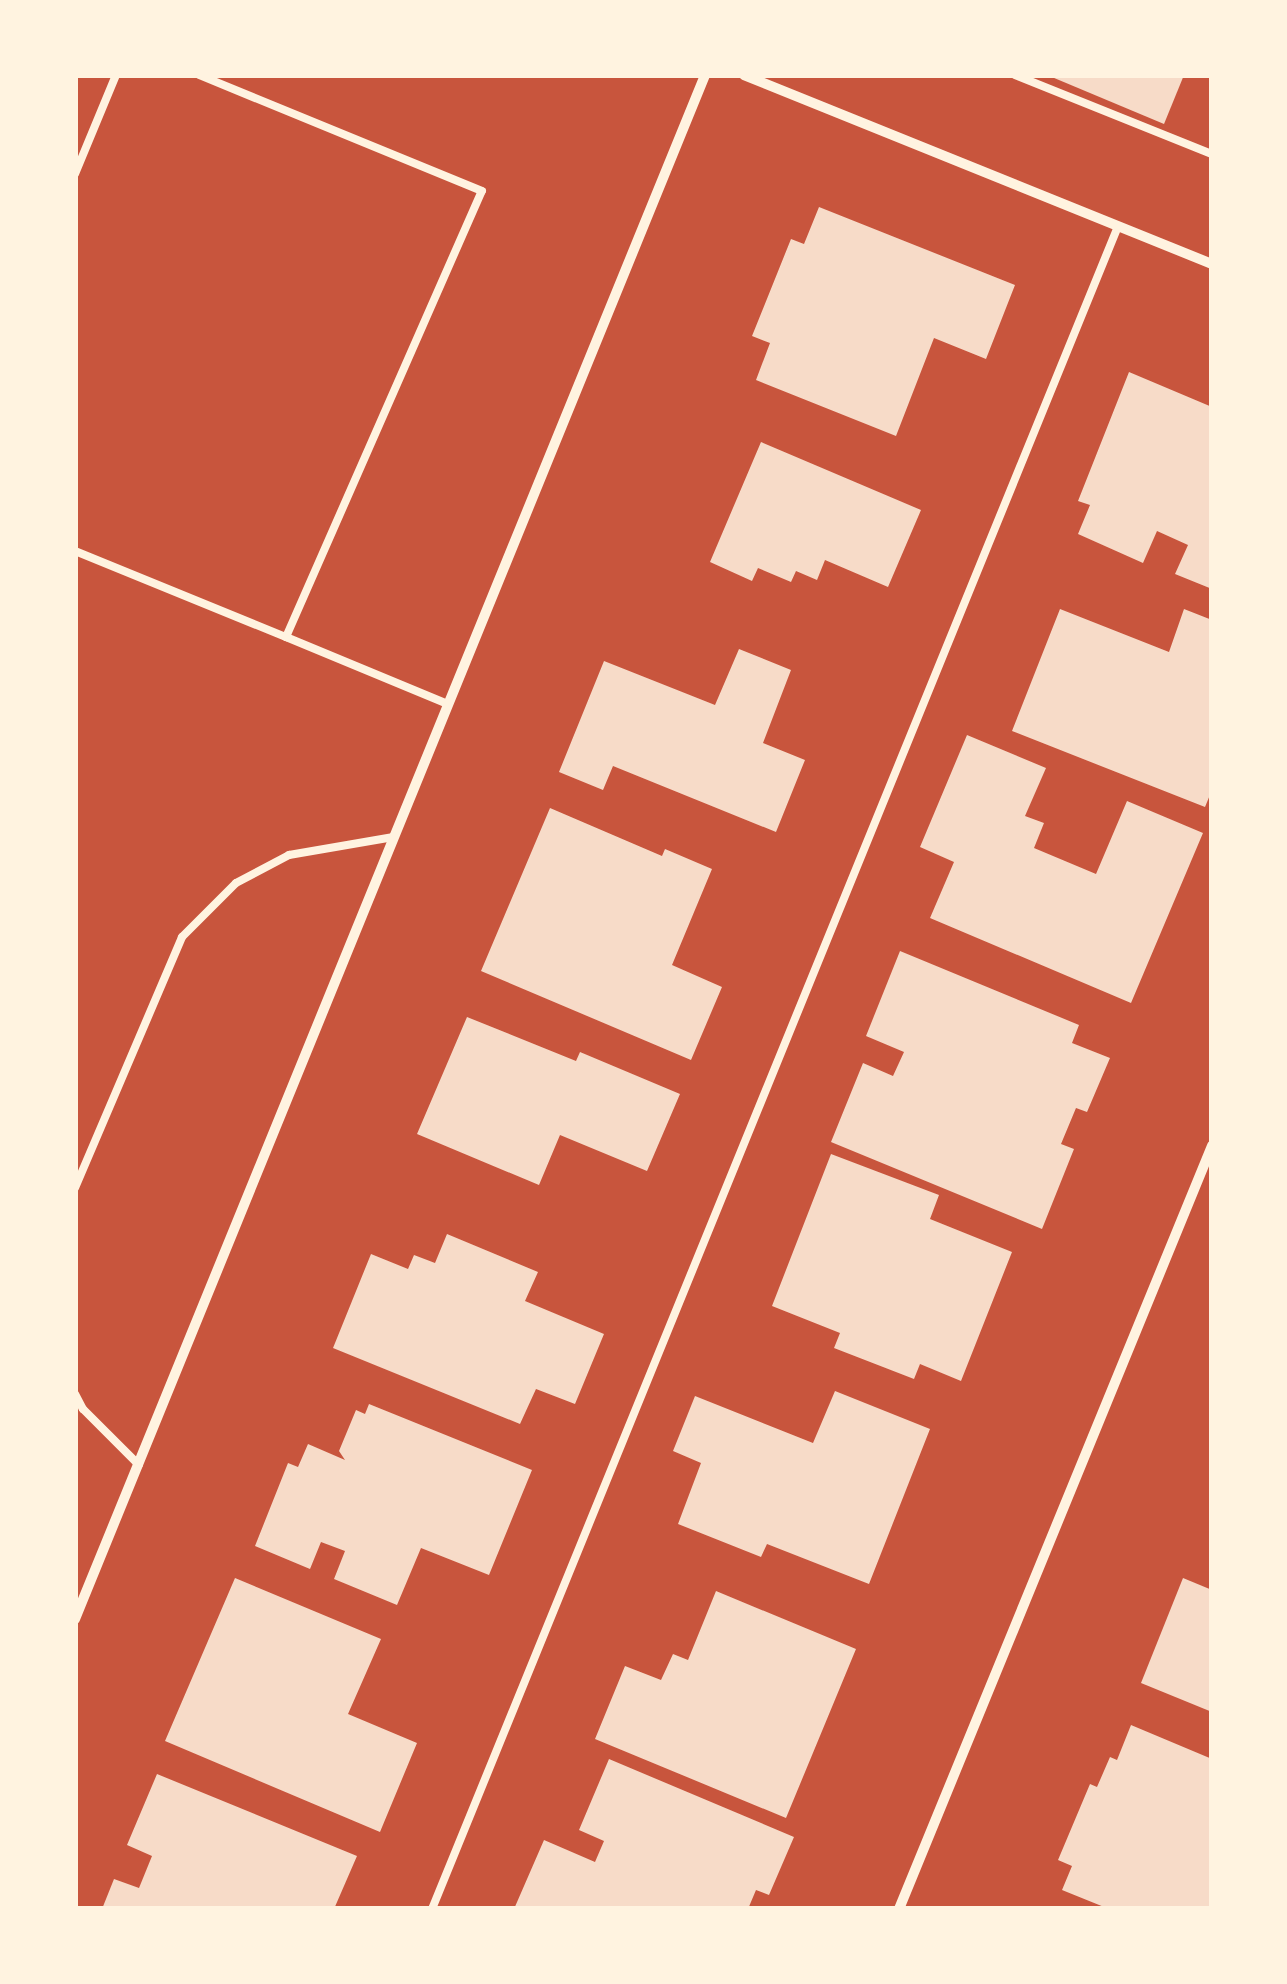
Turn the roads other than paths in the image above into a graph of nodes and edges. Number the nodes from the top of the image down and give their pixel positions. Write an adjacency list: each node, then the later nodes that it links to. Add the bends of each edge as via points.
1 (116, 75): 7 (lane)
2 (200, 75): 11 (lane, via 482,190)
3 (704, 75): 12 (street)
4 (744, 75): 8 (street)
5 (1015, 75): 6 (lane)
6 (1212, 154)
7 (75, 174)
8 (1118, 226): 9 (street); 19 (lane)
9 (1212, 264)
10 (75, 551): 11 (lane)
11 (286, 637): 12 (lane)
12 (448, 704): 13 (street)
13 (393, 837): 15 (lane, via 289,855 236,883 182,937); 17 (street)
14 (1212, 1146): 20 (street)
15 (75, 1188)
16 (75, 1394): 17 (lane)
17 (140, 1465): 18 (street)
18 (75, 1619)
19 (432, 1909)
20 (899, 1909)

